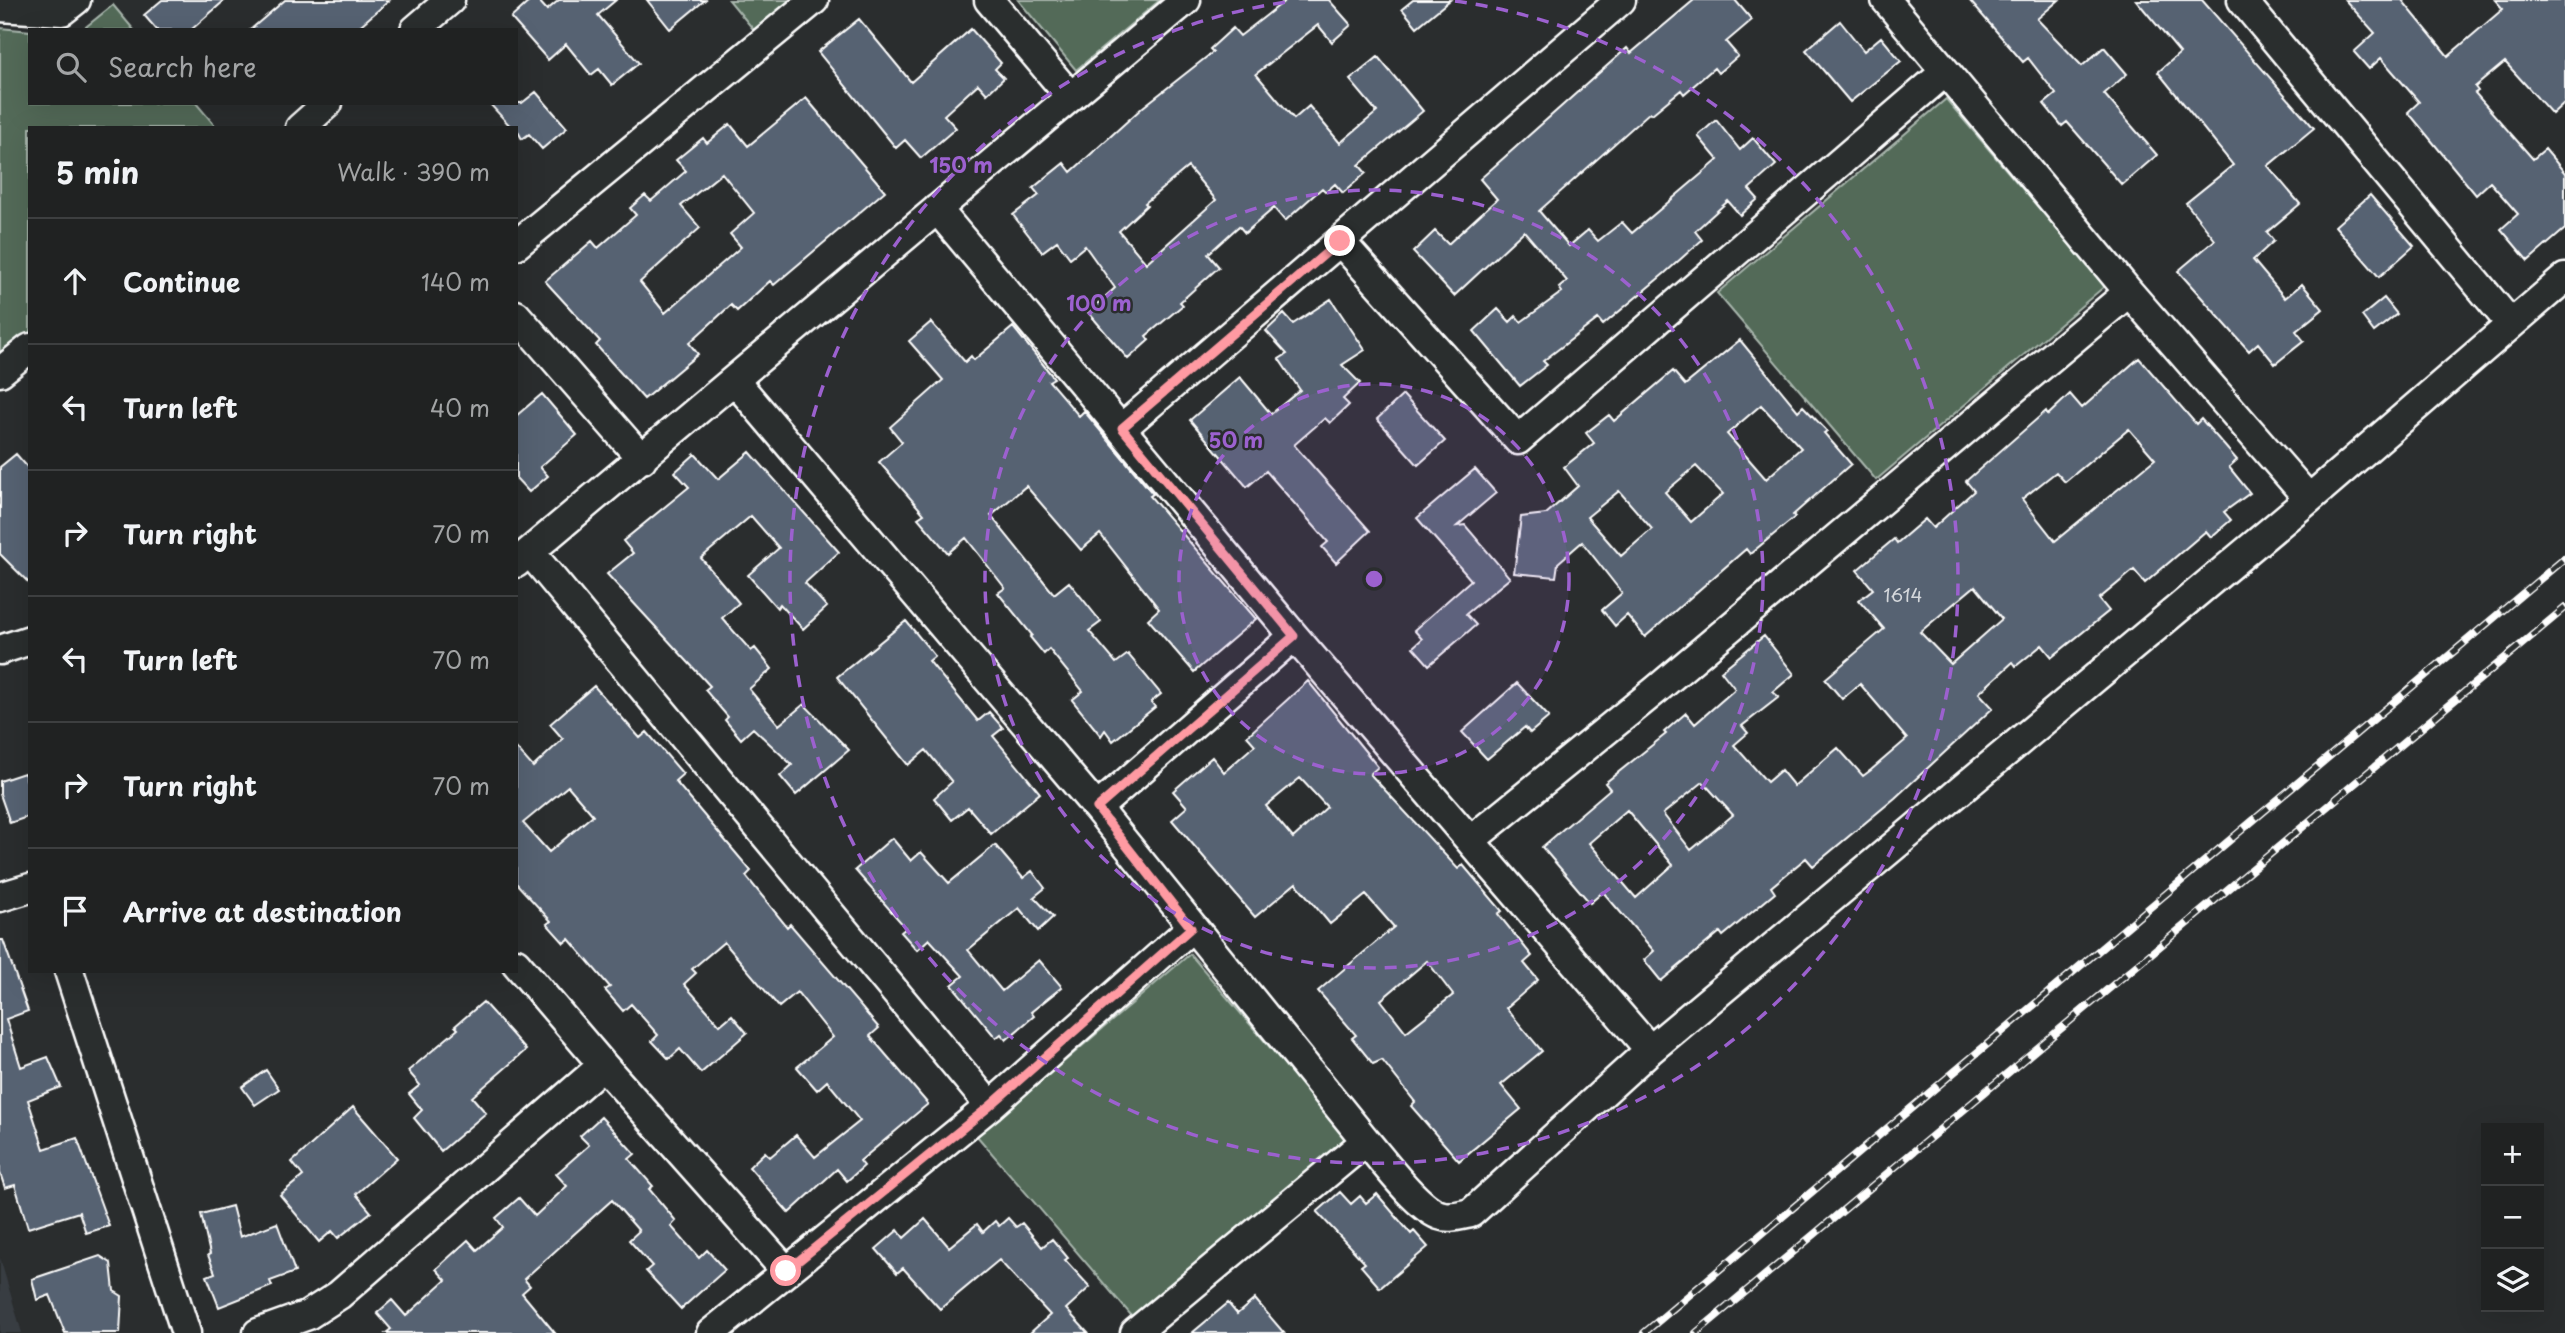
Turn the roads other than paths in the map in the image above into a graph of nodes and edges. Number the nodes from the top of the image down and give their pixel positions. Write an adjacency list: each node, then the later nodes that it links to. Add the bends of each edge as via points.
1 (76, 0): 9 (street, via 62,11)
2 (450, 0): 10 (street)
3 (814, 0): 17 (street)
4 (989, 0): 12 (street)
5 (1186, 0): 12 (street)
6 (1621, 0): 16 (street)
7 (1885, 0): 11 (street)
8 (2242, 0): 21 (street)
9 (0, 7)
10 (417, 28)
11 (1945, 72): 16 (street, via 1518,440); 19 (street)
12 (1070, 96): 15 (street)
13 (326, 105): 14 (street)
14 (302, 126)
15 (937, 209): 24 (street); 25 (street)
16 (1340, 241): 25 (street)
17 (518, 243)
18 (2565, 278): 21 (street)
19 (2129, 292): 27 (street); 33 (street)
20 (518, 317): 26 (street)
21 (2510, 323): 27 (street)
22 (28, 350): 23 (street)
23 (0, 372)
24 (735, 382): 26 (street); 32 (street)
25 (1122, 428): 29 (street)
26 (642, 459): 28 (street)
27 (2309, 499): 39 (street)
28 (523, 558): 41 (street)
29 (1294, 636): 32 (street); 33 (street)
30 (28, 641): 31 (street)
31 (0, 650)
32 (1097, 808): 36 (street)
33 (1471, 840): 39 (street)
34 (28, 889): 35 (street)
35 (0, 897)
36 (1191, 928): 41 (street); 42 (street)
37 (518, 965): 40 (street)
38 (70, 973): 44 (street)
39 (1650, 1050): 42 (street, via 1471,1213 1438,1215)
40 (603, 1065): 43 (street); 45 (street, via 339,1295 309,1315)
41 (990, 1106): 43 (street)
42 (1366, 1141): 47 (street)
43 (786, 1271): 46 (street)
44 (186, 1333)
45 (258, 1333)
46 (711, 1333)
47 (1135, 1333)

